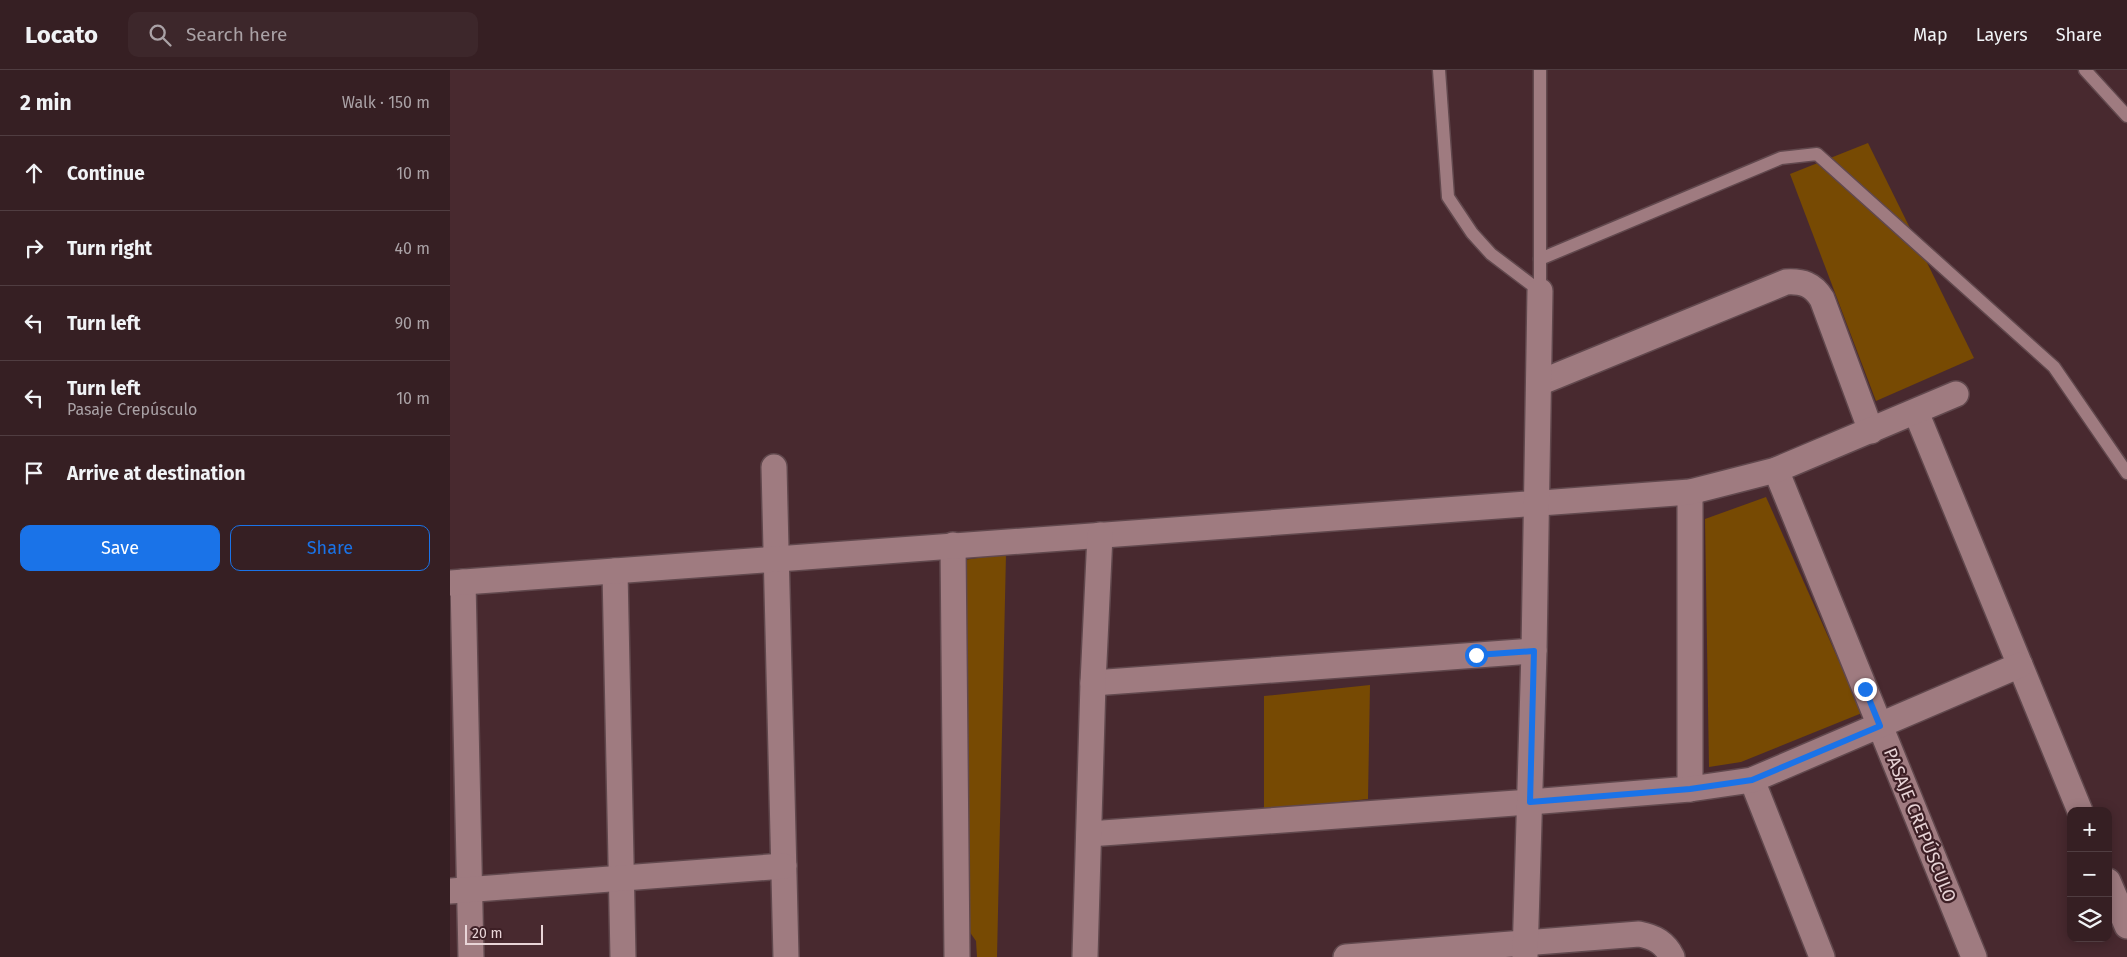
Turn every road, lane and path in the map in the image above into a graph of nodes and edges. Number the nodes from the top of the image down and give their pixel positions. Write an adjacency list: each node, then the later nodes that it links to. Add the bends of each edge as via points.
1 (1439, 70): 6 (lane, via 1448,197 1472,233 1491,254)
2 (1540, 70): 5 (lane)
3 (2085, 70): 4 (lane)
4 (2127, 116)
5 (1540, 259): 6 (lane); 13 (lane, via 1781,158 1816,154 2054,367)
6 (1540, 291): 7 (street)
7 (1539, 383): 10 (street, via 1786,282 1796,281 1812,287 1822,299); 15 (street)
8 (1956, 394): 9 (street)
9 (1916, 412): 10 (street); 22 (street)
10 (1871, 431): 12 (street)
11 (774, 467): 18 (street)
12 (1776, 470): 14 (street); 24 (street, PASAJE CREPÚSCULO)
13 (2127, 473)
14 (1690, 492): 15 (street); 26 (street)
15 (1537, 502): 16 (street); 21 (street)
16 (1100, 535): 17 (street); 23 (street)
17 (953, 545): 18 (street); 39 (street)
18 (778, 559): 19 (street); 30 (street)
19 (615, 571): 20 (street); 31 (street)
20 (457, 583): 32 (street)
21 (1534, 651): 23 (street); 27 (street)
22 (2020, 665): 24 (street); 28 (street)
23 (1093, 682): 29 (street)
24 (1880, 726): 25 (street); 44 (street, PASAJE CREPÚSCULO)
25 (1752, 780): 26 (street); 43 (street)
26 (1690, 789): 27 (street)
27 (1530, 802): 29 (street); 35 (street)
28 (2078, 807)
29 (1089, 834): 40 (street)
30 (784, 866): 31 (street); 38 (street)
31 (621, 878): 32 (street); 37 (street)
32 (460, 890): 36 (street)
33 (2112, 890): 34 (street)
34 (2127, 926)
35 (1525, 951): 41 (street); 42 (street, via 1639,934 1663,943)
36 (471, 957)
37 (622, 957)
38 (786, 957)
39 (957, 957)
40 (1085, 957)
41 (1346, 957)
42 (1672, 957)
43 (1822, 957)
44 (1974, 957)

